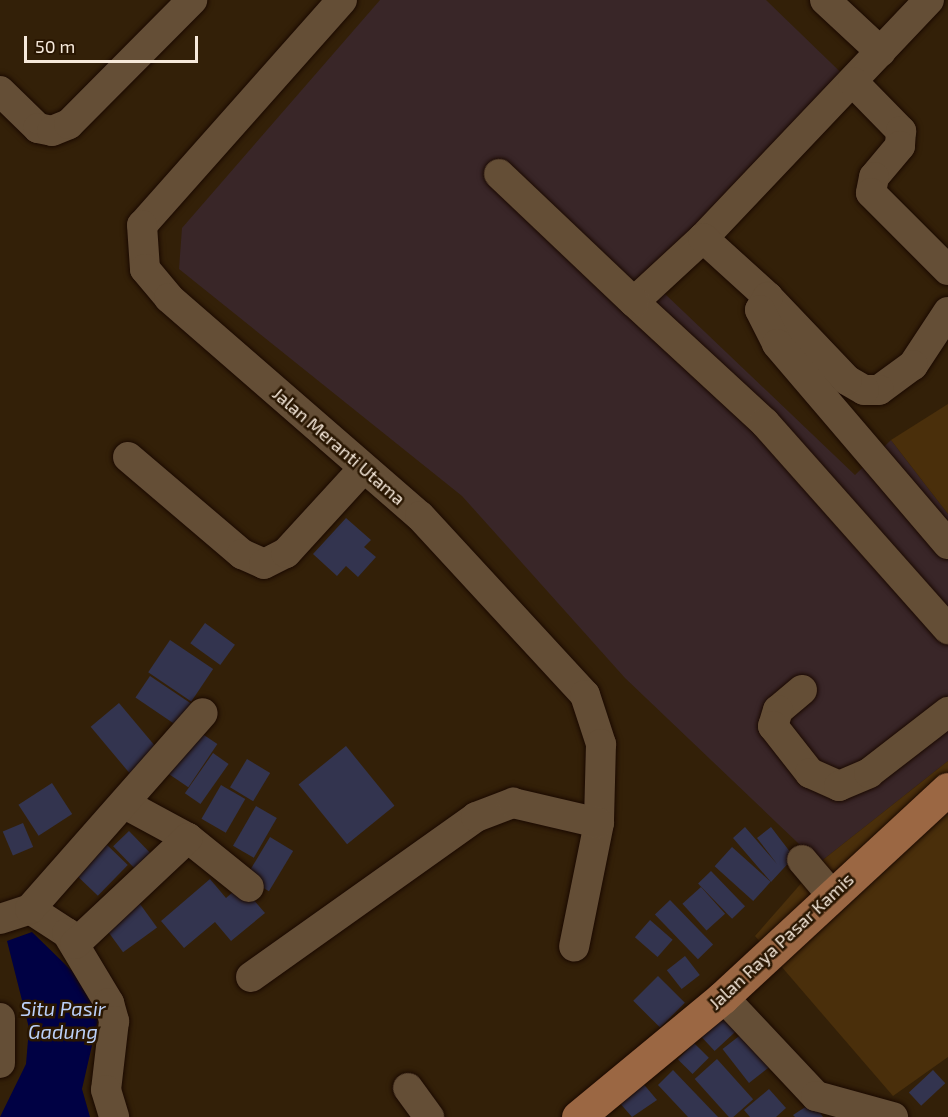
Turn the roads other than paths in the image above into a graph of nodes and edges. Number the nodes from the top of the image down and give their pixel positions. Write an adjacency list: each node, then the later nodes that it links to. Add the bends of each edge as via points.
1 (192, 0): 7 (street, via 69,124 52,131 38,128)
2 (342, 0): 15 (street, Jalan Meranti Utama, via 142,225 145,269 169,298)
3 (825, 0): 5 (street)
4 (929, 0): 5 (street)
5 (881, 52): 6 (street)
6 (853, 82): 9 (street); 10 (street, via 901,131 900,146 874,177 871,193)
7 (0, 91)
8 (499, 174): 12 (street)
9 (703, 238): 11 (street); 12 (street)
10 (948, 270)
11 (768, 297): 13 (street, via 847,380 864,390 879,390 913,365); 16 (street, via 761,318 777,344)
12 (634, 302): 17 (street, via 765,423)
13 (948, 312)
14 (128, 457): 15 (street, via 242,554 264,564 286,553)
15 (364, 468): 23 (street, Jalan Meranti Utama, via 437,533 585,695 601,744)
16 (948, 544)
17 (948, 629)
18 (802, 690): 19 (street, via 778,710 773,726 810,774 839,786 869,773)
19 (948, 712)
20 (203, 713): 22 (street)
21 (948, 789): 27 (main road, Jalan Raya Pasar Kamis)
22 (125, 804): 24 (street); 28 (street)
23 (599, 823): 31 (street, Jalan Meranti Utama); 32 (street, via 513,803 476,817)
24 (188, 838): 26 (street); 30 (street)
25 (802, 860): 27 (street)
26 (249, 887)
27 (830, 894): 33 (main road, Jalan Raya Pasar Kamis)
28 (30, 909): 29 (street); 30 (street)
29 (0, 919)
30 (75, 944): 37 (street, via 101,983 114,1021 106,1090)
31 (574, 948)
32 (251, 977)
33 (723, 997): 39 (main road, Jalan Raya Pasar Kamis); 40 (street, via 816,1096)
34 (0, 1018): 35 (street)
35 (0, 1063)
36 (408, 1088): 38 (street)
37 (114, 1117)
38 (429, 1117)
39 (578, 1117)
40 (893, 1117)

